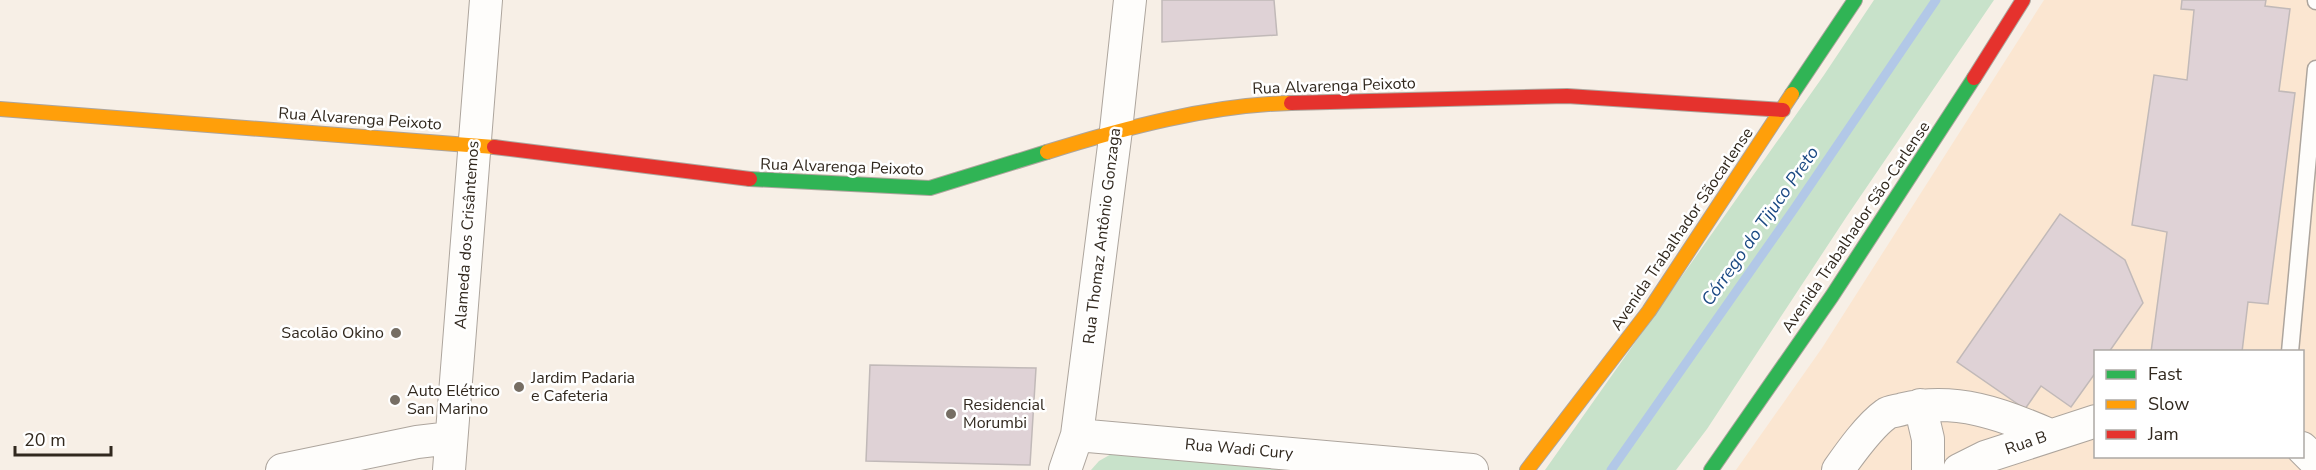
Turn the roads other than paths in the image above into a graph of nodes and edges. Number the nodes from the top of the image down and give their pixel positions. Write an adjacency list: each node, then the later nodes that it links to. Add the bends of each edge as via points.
1 (486, 0): 9 (street, Alameda dos Crisântemos)
2 (1130, 0): 8 (street, Rua Thomaz Antônio Gonzaga)
3 (1855, 0): 7 (street, Avenida Trabalhador Sãocarlense)
4 (2023, 0): 23 (street, Avenida Trabalhador São-Carlense, via 1954,111)
5 (2316, 69): 10 (lane)
6 (0, 109): 9 (street, Rua Alvarenga Peixoto)
7 (1783, 110): 8 (street, Rua Alvarenga Peixoto, via 1567,96 1390,99 1255,104); 22 (street, Avenida Trabalhador Sãocarlense, via 1649,311)
8 (1116, 130): 9 (street, Rua Alvarenga Peixoto, via 930,188 763,181); 13 (street, Rua Thomaz Antônio Gonzaga)
9 (474, 144): 15 (street, Alameda dos Crisântemos)
10 (2290, 350)
11 (1920, 405): 14 (street, via 1964,407 2003,415); 24 (street, via 1887,413); 25 (street, via 1928,439)
12 (2094, 422): 14 (street, Rua B)
13 (1077, 435): 20 (street, Rua Thomaz Antônio Gonzaga); 21 (street, Rua Wadi Cury)
14 (2050, 435): 26 (street, Rua B)
15 (451, 438): 18 (street); 19 (street, Alameda dos Crisântemos)
16 (2304, 450): 17 (street)
17 (2316, 462)
18 (282, 470)
19 (449, 470)
20 (1065, 470)
21 (1472, 470)
22 (1527, 470)
23 (1712, 470)
24 (1838, 470)
25 (1928, 470)
26 (1959, 470)

